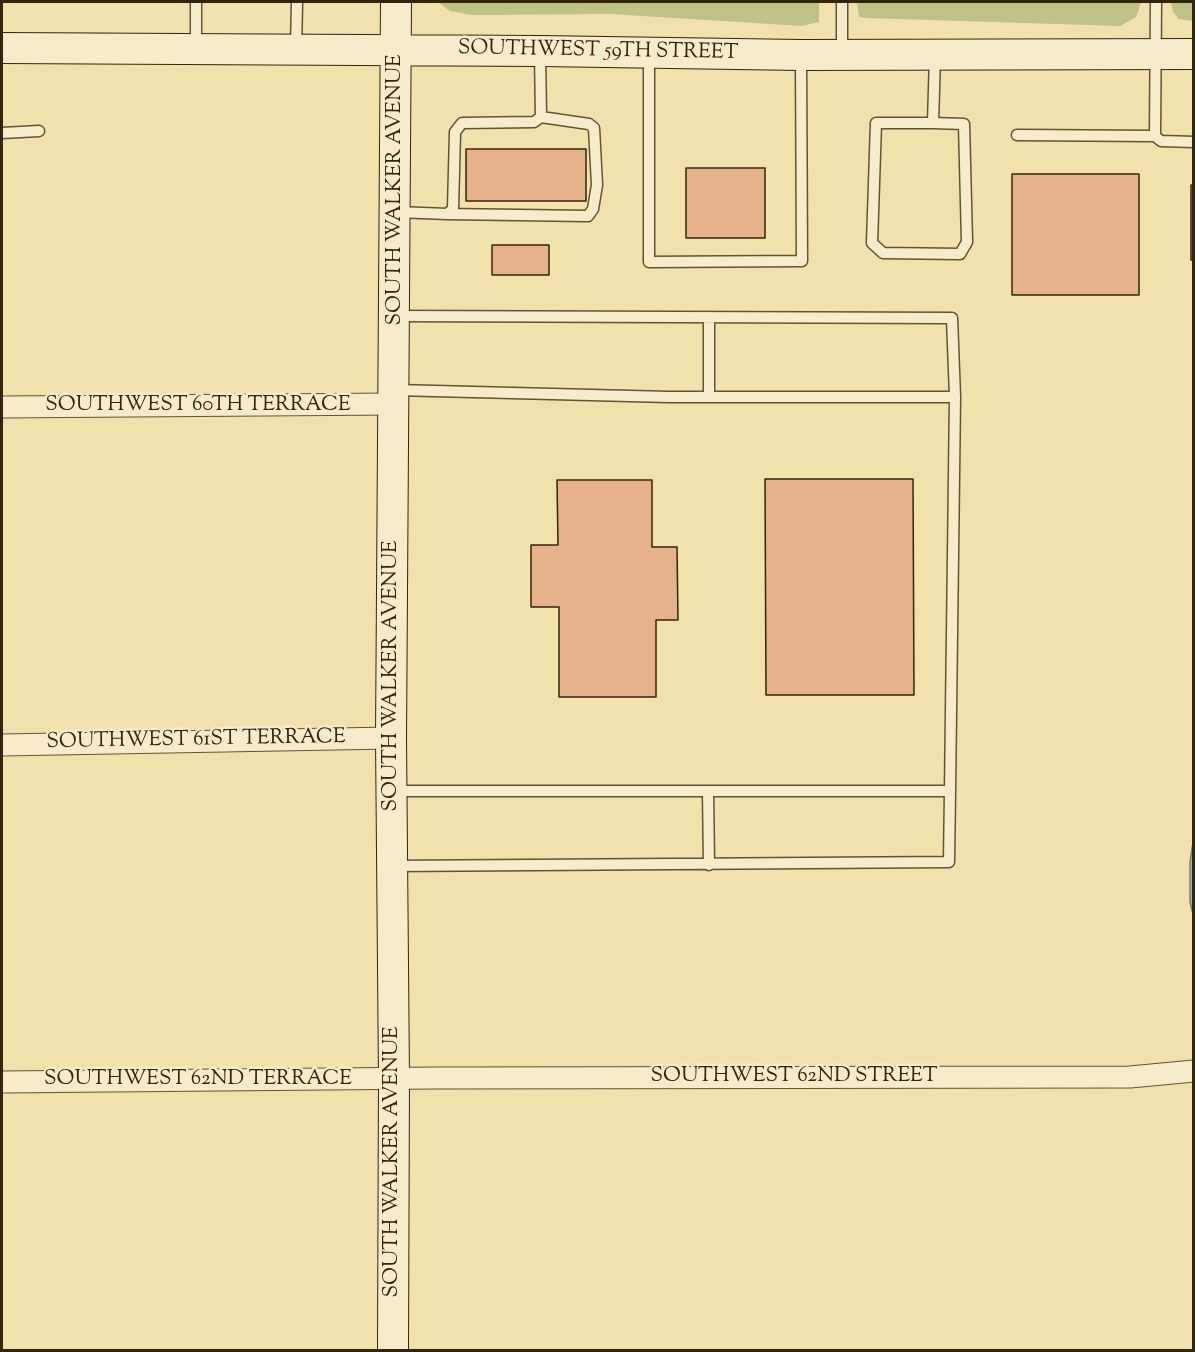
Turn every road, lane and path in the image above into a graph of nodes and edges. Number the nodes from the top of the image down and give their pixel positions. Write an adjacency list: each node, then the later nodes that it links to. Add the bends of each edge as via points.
1 (196, 2): 7 (lane)
2 (297, 2): 8 (lane)
3 (396, 2): 9 (main road, SOUTH WALKER AVENUE)
4 (842, 2): 16 (lane)
5 (1156, 2): 12 (lane)
6 (2, 48): 7 (main road, SOUTHWEST 59TH STREET)
7 (196, 49): 8 (main road, SOUTHWEST 59TH STREET)
8 (296, 50): 9 (main road, SOUTHWEST 59TH STREET)
9 (397, 50): 10 (main road, SOUTHWEST 59TH STREET); 24 (main road, SOUTH WALKER AVENUE)
10 (540, 51): 11 (main road, SOUTHWEST 59TH STREET); 17 (lane)
11 (649, 53): 15 (main road, SOUTHWEST 59TH STREET); 15 (lane, via 649,262 802,261)
12 (1156, 54): 13 (main road, SOUTHWEST 59TH STREET); 14 (main road, SOUTHWEST 59TH STREET); 22 (lane)
13 (1194, 54)
14 (935, 55): 16 (main road, SOUTHWEST 59TH STREET); 18 (lane)
15 (801, 56): 16 (main road, SOUTHWEST 59TH STREET)
16 (842, 56)
17 (541, 117): 25 (lane, via 534,122 462,123 455,132 453,209); 25 (lane, via 594,128 597,184 588,216)
18 (933, 123): 18 (lane, via 876,123 872,243 883,253 960,254 967,242 964,124)
19 (39, 131): 20 (lane)
20 (2, 133)
21 (1017, 135): 22 (lane)
22 (1155, 136): 23 (lane, via 1161,141)
23 (1194, 142)
24 (396, 212): 25 (lane); 26 (main road, SOUTH WALKER AVENUE)
25 (447, 214)
26 (395, 316): 27 (lane); 28 (main road, SOUTH WALKER AVENUE)
27 (709, 317): 29 (lane); 30 (lane, via 952,318)
28 (394, 397): 29 (lane); 31 (street, SOUTHWEST 60TH TERRACE); 32 (main road, SOUTH WALKER AVENUE)
29 (709, 397): 30 (lane)
30 (955, 397): 36 (lane)
31 (2, 407)
32 (391, 738): 33 (street, SOUTHWEST 61ST TERRACE); 34 (main road, SOUTH WALKER AVENUE)
33 (2, 745)
34 (392, 791): 35 (lane); 38 (main road, SOUTH WALKER AVENUE)
35 (708, 791): 36 (lane); 37 (lane)
36 (950, 791): 37 (lane, via 949,862)
37 (709, 865): 38 (lane)
38 (393, 866): 40 (main road, SOUTH WALKER AVENUE)
39 (1194, 1071): 40 (street, SOUTHWEST 62ND STREET, via 1130,1077)
40 (394, 1078): 41 (street, SOUTHWEST 62ND TERRACE); 42 (main road, SOUTH WALKER AVENUE)
41 (2, 1082)
42 (393, 1350)

